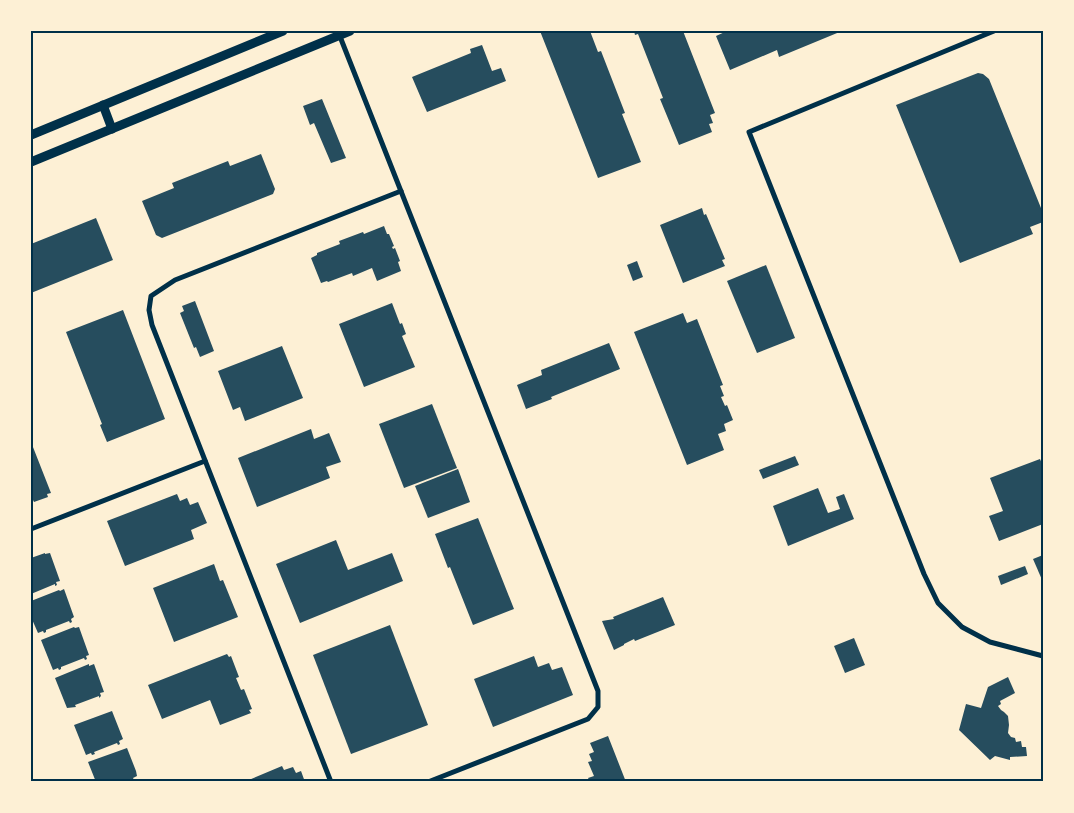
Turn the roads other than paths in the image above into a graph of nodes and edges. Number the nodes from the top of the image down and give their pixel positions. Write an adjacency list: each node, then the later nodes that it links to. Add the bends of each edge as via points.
1 (283, 31): 5 (main road)
2 (350, 31): 4 (main road)
3 (994, 31): 12 (street, via 750,132 920,565 938,603 962,627 990,642)
4 (339, 33): 6 (main road); 9 (street)
5 (103, 105): 6 (main road); 7 (main road)
6 (112, 129): 8 (main road)
7 (31, 135)
8 (31, 162)
9 (401, 191): 10 (street, via 175,280 151,296 152,325); 14 (street, via 598,691 598,707 588,719 577,725)
10 (205, 461): 11 (street); 13 (street)
11 (31, 529)
12 (1043, 656)
13 (330, 782)
14 (428, 782)

